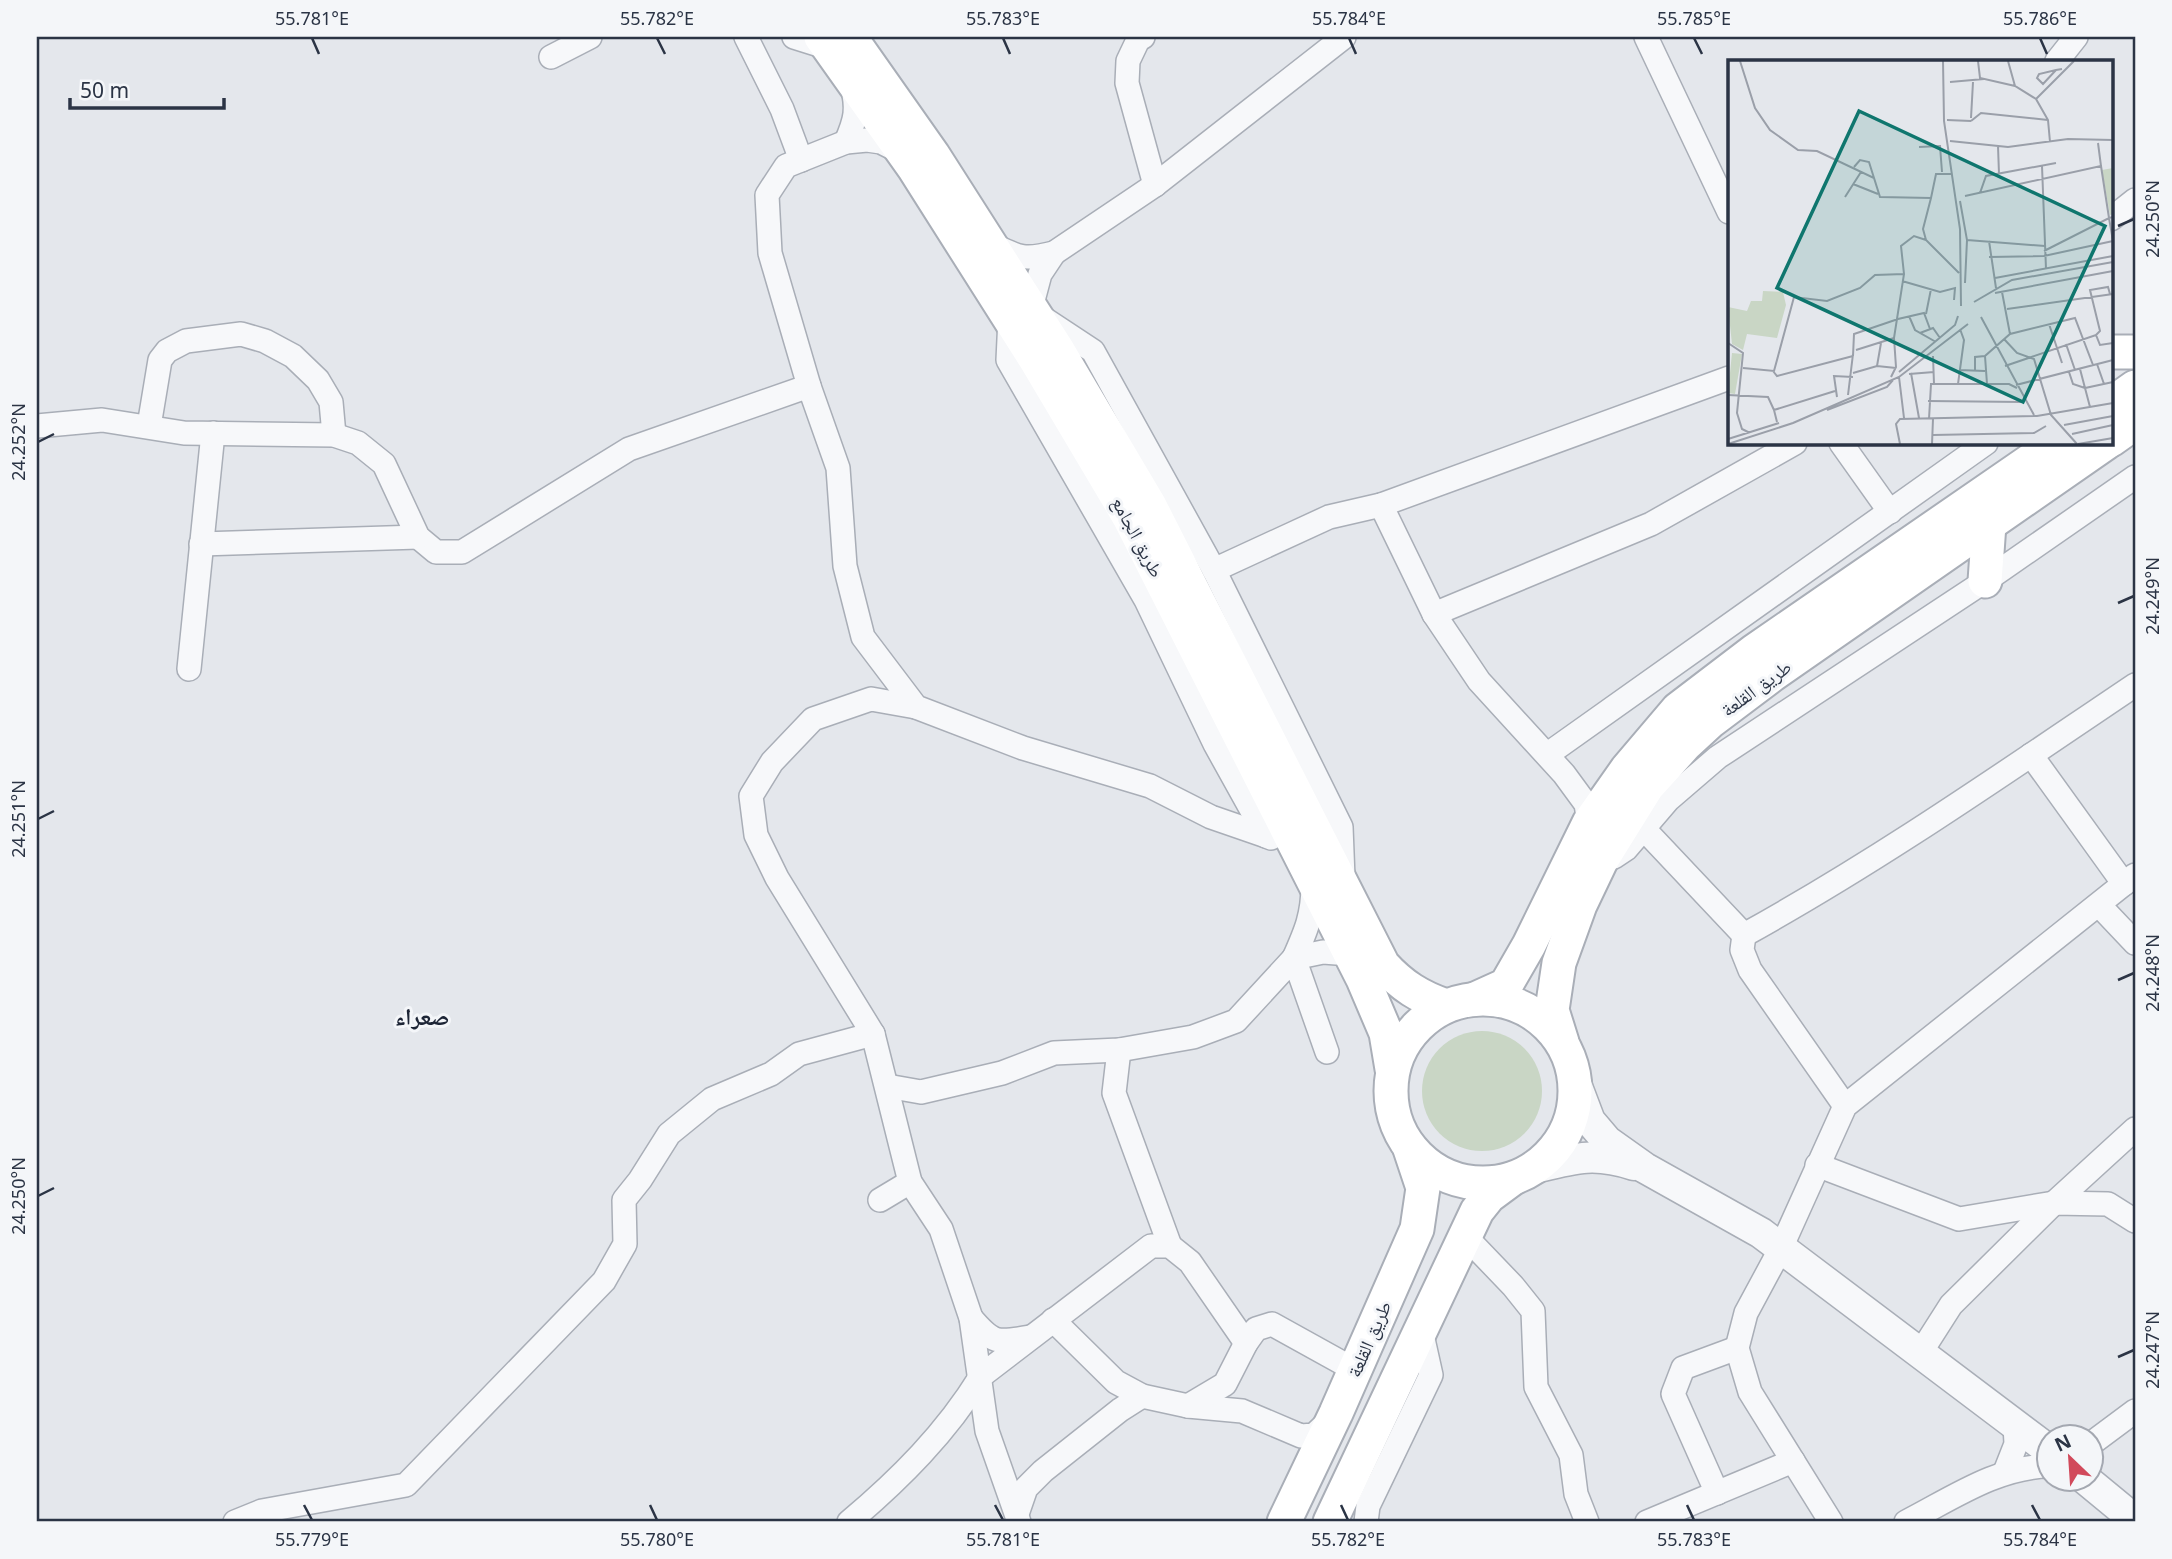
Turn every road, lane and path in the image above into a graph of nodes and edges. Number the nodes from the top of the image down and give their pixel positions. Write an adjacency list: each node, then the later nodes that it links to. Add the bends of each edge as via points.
1 (590, 37): 9 (street)
2 (746, 37): 14 (street)
3 (794, 37): 8 (street)
4 (1143, 37): 15 (street, via 1128,61 1127,83)
5 (1344, 37): 15 (street)
6 (1646, 37): 17 (street)
7 (2076, 37): 10 (street)
8 (834, 41): 11 (main road, طريق الجامع); 19 (main road, طريق الجامع, via 933,155)
9 (551, 57)
10 (2058, 60)
11 (850, 77): 12 (street, via 857,104); 13 (main road, طريق الجامع)
12 (846, 142): 13 (street, via 881,142); 14 (street)
13 (903, 153): 21 (main road, طريق الجامع)
14 (801, 160): 27 (street, via 786,166 766,195 770,253)
15 (1155, 185): 20 (street)
16 (2135, 200): 18 (street)
17 (1728, 210)
18 (2112, 218)
19 (989, 243): 20 (street, via 1030,259); 21 (main road, طريق الجامع)
20 (1054, 253): 21 (street)
21 (1025, 313): 47 (street, via 1093,351); 57 (main road, طريق الجامع, via 1129,517); 61 (main road, طريق الجامع, via 1150,506)
22 (2135, 334): 23 (street)
23 (2112, 351)
24 (2112, 352): 25 (main road)
25 (2135, 352)
26 (1728, 378): 42 (street)
27 (809, 386): 45 (street, via 629,449 462,552 436,552); 52 (street, via 838,468 845,566 863,637)
28 (2135, 387): 29 (main road)
29 (2112, 403)
30 (2135, 422): 35 (main road)
31 (37, 426): 32 (street, via 102,420)
32 (149, 426): 33 (street); 34 (street, via 160,360 167,351 186,341 241,334 293,356 318,380 331,402)
33 (213, 433): 34 (street); 46 (street)
34 (334, 435): 45 (street, via 358,443 384,464)
35 (2112, 439)
36 (1792, 444): 49 (street, via 1651,524)
37 (1842, 444): 43 (street)
38 (1985, 444): 43 (street)
39 (2055, 444): 55 (main road, طريق القلعة, via 1754,651 1678,709)
40 (2105, 444): 44 (main road, طريق القلعة)
41 (2135, 477): 48 (street)
42 (1381, 505): 47 (street, via 1329,517); 49 (street)
43 (1890, 512): 53 (street)
44 (1989, 524): 48 (main road); 58 (main road, طريق القلعة, via 1711,721 1647,787)
45 (418, 537): 46 (street)
46 (201, 544): 50 (street)
47 (1214, 570): 61 (street, via 1341,827)
48 (1985, 581): 56 (street, via 1718,757)
49 (1434, 614): 53 (street, via 1479,681)
50 (189, 670)
51 (2132, 692): 54 (street)
52 (916, 707): 57 (street, via 1023,748 1150,786 1211,817); 68 (street, via 871,699 814,719 772,762 751,796 756,835 777,878)
53 (1548, 754): 55 (street, via 1586,804)
54 (2031, 755): 60 (street); 63 (street, via 1919,830)
55 (1589, 823): 67 (main road, طريق القلعة, via 1506,985)
56 (1643, 828): 58 (street, via 1626,849); 63 (street)
57 (1281, 841): 59 (main road, طريق الجامع)
58 (1601, 861): 69 (main road, طريق القلعة, via 1559,963 1552,1010)
59 (1312, 879): 65 (main road, طريق الجامع); 66 (street, via 1313,908)
60 (2129, 879): 62 (street)
61 (1344, 889): 67 (main road, طريق الجامع, via 1383,965 1399,983 1422,997)
62 (2099, 905): 64 (street); 76 (street)
63 (1744, 935): 76 (street, via 1742,950 1750,970)
64 (2135, 943)
65 (1350, 954): 66 (street, via 1323,952); 72 (main road, طريق الجامع, via 1386,1033)
66 (1294, 958): 70 (street, via 1236,1021 1193,1037); 71 (street)
67 (1461, 1002): 69 (main road, via 1495,999 1515,1004 1534,1013); 72 (main road, via 1422,1021 1404,1043)
68 (873, 1034): 74 (street); 121 (street, via 799,1054 771,1074 712,1099 669,1134 624,1200 625,1244 604,1281 406,1485 262,1511)
69 (1562, 1042): 73 (main road)
70 (1119, 1050): 75 (street, via 1054,1053 1002,1073); 88 (street, via 1114,1093)
71 (1327, 1052)
72 (1392, 1069): 79 (main road, via 1390,1097 1396,1124)
73 (1576, 1084): 81 (street, via 1590,1121 1607,1141); 82 (main road, via 1567,1131 1553,1151)
74 (887, 1086): 75 (street); 77 (street)
75 (921, 1091): 77 (street)
76 (1844, 1106): 80 (street)
77 (897, 1126): 83 (street)
78 (2135, 1129): 85 (street)
79 (1410, 1149): 82 (main road, via 1430,1168 1456,1180 1484,1184); 97 (main road, طريق القلعة, via 1423,1188 1417,1229)
80 (1817, 1164): 85 (street, via 1959,1219); 89 (street)
81 (1645, 1168): 82 (street, via 1610,1157 1579,1157); 89 (street)
82 (1523, 1173): 87 (main road, via 1483,1204)
83 (910, 1182): 84 (street); 90 (street, via 941,1229)
84 (880, 1200)
85 (2054, 1203): 86 (street, via 2108,1204); 96 (street, via 1951,1305)
86 (2135, 1221)
87 (1465, 1236): 92 (main road); 126 (street, via 1532,1311 1536,1387 1571,1455 1576,1494)
88 (1170, 1247): 91 (street, via 1151,1246); 94 (street, via 1190,1262)
89 (1781, 1248): 95 (street, via 1746,1312); 96 (street)
90 (971, 1318): 93 (street, via 988,1338); 98 (street)
91 (1053, 1320): 93 (street); 99 (street)
92 (1421, 1330): 124 (main road); 125 (street, via 1431,1375 1368,1506)
93 (1031, 1337): 98 (street)
94 (1246, 1343): 97 (street, via 1256,1329 1272,1324); 100 (street)
95 (1737, 1349): 113 (street, via 1750,1392); 118 (street, via 1683,1368 1673,1394)
96 (1921, 1352): 107 (street)
97 (1355, 1370): 106 (main road, طريق القلعة)
98 (981, 1376): 108 (street); 110 (street)
99 (1116, 1382): 101 (street); 103 (street)
100 (1225, 1384): 102 (street); 104 (street)
101 (1142, 1396): 102 (street); 103 (street)
102 (1188, 1406): 104 (street)
103 (1121, 1410): 115 (street)
104 (1242, 1411): 106 (street, via 1301,1436 1314,1435)
105 (2135, 1411): 109 (street)
106 (1336, 1413): 123 (main road, طريق القلعة)
107 (2015, 1425): 111 (street); 116 (street, via 2016,1444)
108 (987, 1431): 110 (street, via 967,1424); 112 (street)
109 (2106, 1432)
110 (939, 1436): 122 (street)
111 (2036, 1441)
112 (997, 1460): 115 (street, via 1021,1472); 119 (street)
113 (1793, 1461): 118 (street); 128 (street)
114 (2036, 1466): 116 (street)
115 (1043, 1471): 119 (street, via 1026,1488)
116 (2006, 1472): 129 (street)
117 (2099, 1492): 120 (street)
118 (1717, 1493): 127 (street)
119 (1018, 1518)
120 (2130, 1519)
121 (235, 1522)
122 (849, 1522)
123 (1284, 1522)
124 (1330, 1522)
125 (1366, 1522)
126 (1587, 1522)
127 (1647, 1522)
128 (1831, 1522)
129 (1906, 1522)

